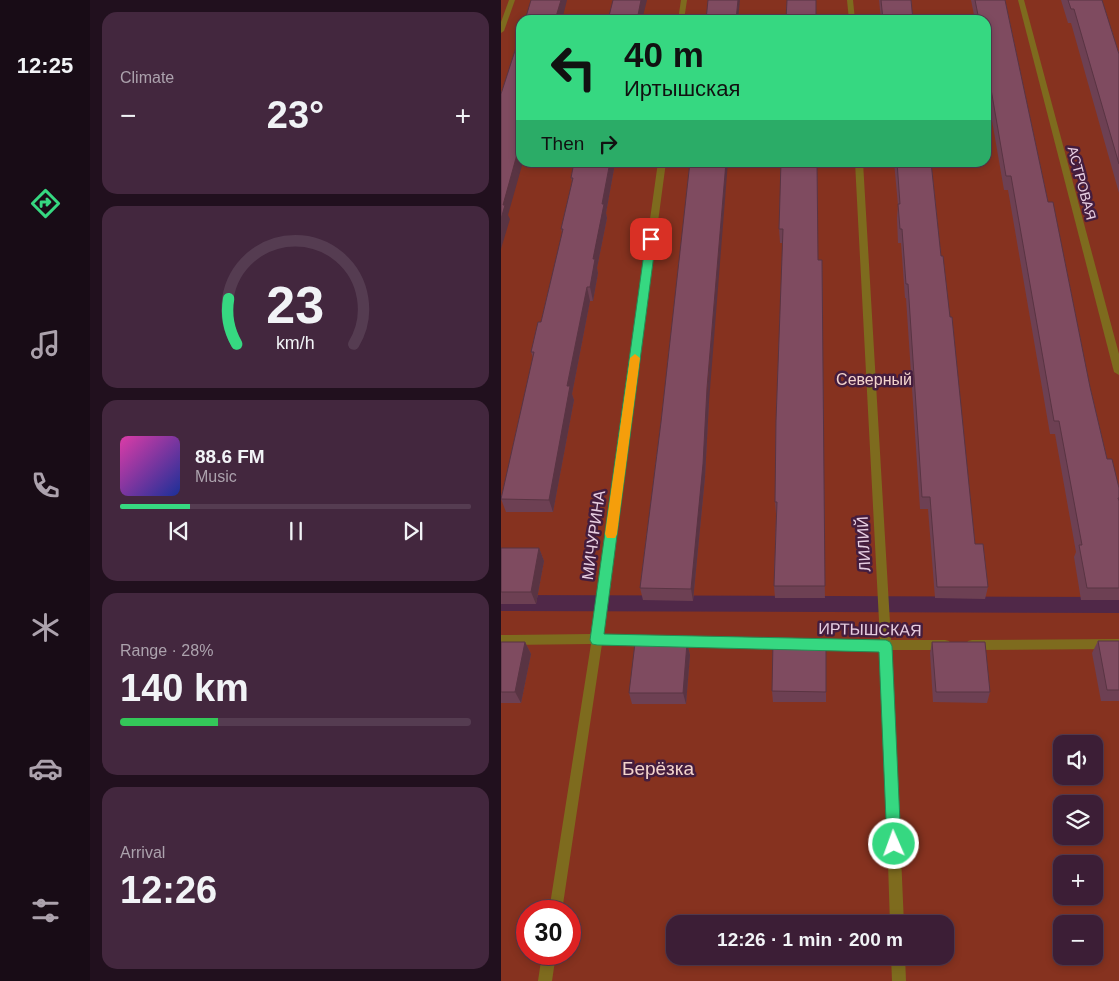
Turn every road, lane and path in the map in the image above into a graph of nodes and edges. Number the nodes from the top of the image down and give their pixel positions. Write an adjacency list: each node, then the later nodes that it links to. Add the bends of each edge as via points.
1 (512, 0): 7 (street)
2 (684, 0): 5 (street)
3 (851, 0): 6 (street)
4 (1021, 0): 10 (street, АСТРОВАЯ)
5 (682, 15)
6 (851, 15)
7 (501, 31)
8 (660, 167): 12 (street, МИЧУРИНА)
9 (859, 167): 14 (street, ЛИЛИЙ)
10 (1119, 372)
11 (501, 640): 12 (street, ИРТЫШСКАЯ)
12 (597, 640): 14 (street, ИРТЫШСКАЯ); 15 (street, МИЧУРИНА)
13 (1119, 644): 14 (street, ИРТЫШСКАЯ)
14 (886, 646): 16 (street, ЛИЛИЙ)
15 (557, 900)
16 (897, 915)
17 (547, 965): 19 (street)
18 (898, 965): 20 (street)
19 (545, 981)
20 (899, 981)

